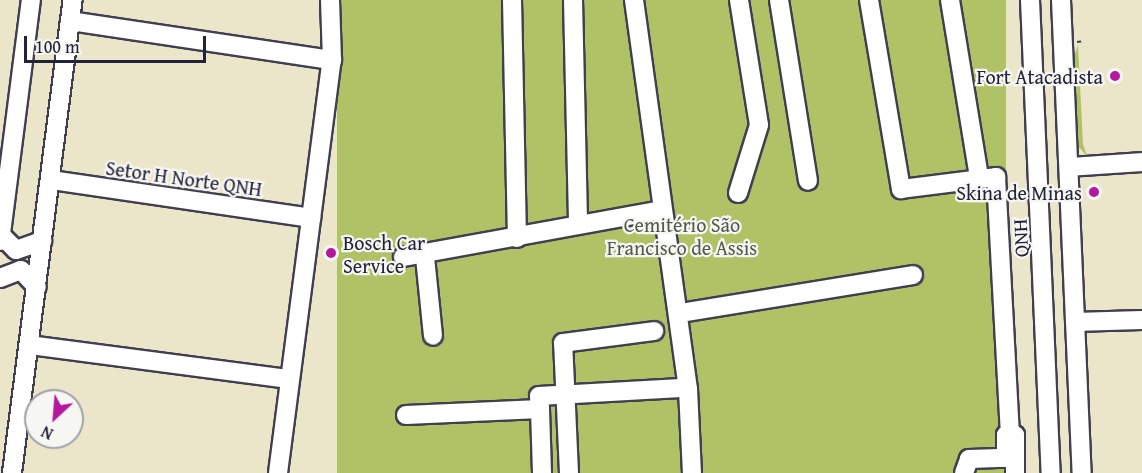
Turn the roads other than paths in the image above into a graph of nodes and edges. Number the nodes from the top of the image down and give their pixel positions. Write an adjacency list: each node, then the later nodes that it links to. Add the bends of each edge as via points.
1 (31, 0): 28 (street)
2 (73, 0): 14 (street)
3 (330, 0): 16 (street)
4 (512, 0): 29 (street)
5 (573, 0): 27 (street)
6 (634, 0): 56 (street, via 688,388)
7 (739, 0): 24 (street, via 759,125)
8 (779, 0): 23 (street)
9 (869, 0): 21 (street, via 901,189)
10 (950, 0): 21 (street)
11 (1030, 0): 17 (street, QNH)
12 (1038, 0): 15 (street, via 1045,35 1056,38)
13 (1061, 0): 15 (street)
14 (70, 21): 16 (street); 22 (street)
15 (1063, 27): 18 (street)
16 (332, 60): 26 (street)
17 (1034, 72): 18 (street, via 1041,60 1054,65 1056,93); 40 (street, QNH)
18 (1066, 118): 20 (street)
19 (1142, 162): 20 (street)
20 (1069, 167): 39 (street)
21 (980, 178): 51 (street, via 996,177)
22 (51, 180): 26 (street, Setor H Norte QNH); 31 (street)
23 (808, 181)
24 (738, 193)
25 (657, 211): 27 (street)
26 (311, 219): 44 (street)
27 (578, 222): 29 (street)
28 (1, 235): 30 (street); 31 (street, via 16,250)
29 (517, 238): 33 (street)
30 (0, 241)
31 (42, 241): 36 (street)
32 (403, 257): 33 (street)
33 (425, 257): 42 (street)
34 (913, 276): 37 (street)
35 (0, 278): 36 (street, via 21,270)
36 (37, 287): 43 (street)
37 (687, 312)
38 (1142, 320): 39 (street)
39 (1075, 322): 45 (street)
40 (1047, 328): 45 (street, via 1058,386 1072,389); 50 (street, QNH)
41 (654, 331): 47 (street, via 563,343)
42 (433, 336)
43 (30, 345): 44 (street); 52 (street)
44 (290, 379): 53 (street)
45 (1078, 380): 60 (street)
46 (681, 388): 47 (street)
47 (565, 395): 48 (street, via 539,396); 55 (street)
48 (540, 409): 49 (street); 54 (street)
49 (406, 415)
50 (1049, 422): 59 (street, QNH); 60 (street, via 1058,412 1070,418 1071,445)
51 (1010, 435): 57 (street, via 1005,435 1006,458 969,459); 58 (street, via 1015,435)
52 (12, 473)
53 (278, 473)
54 (542, 473)
55 (569, 473)
56 (692, 473)
57 (964, 473)
58 (1016, 473)
59 (1051, 473)
60 (1082, 473)

